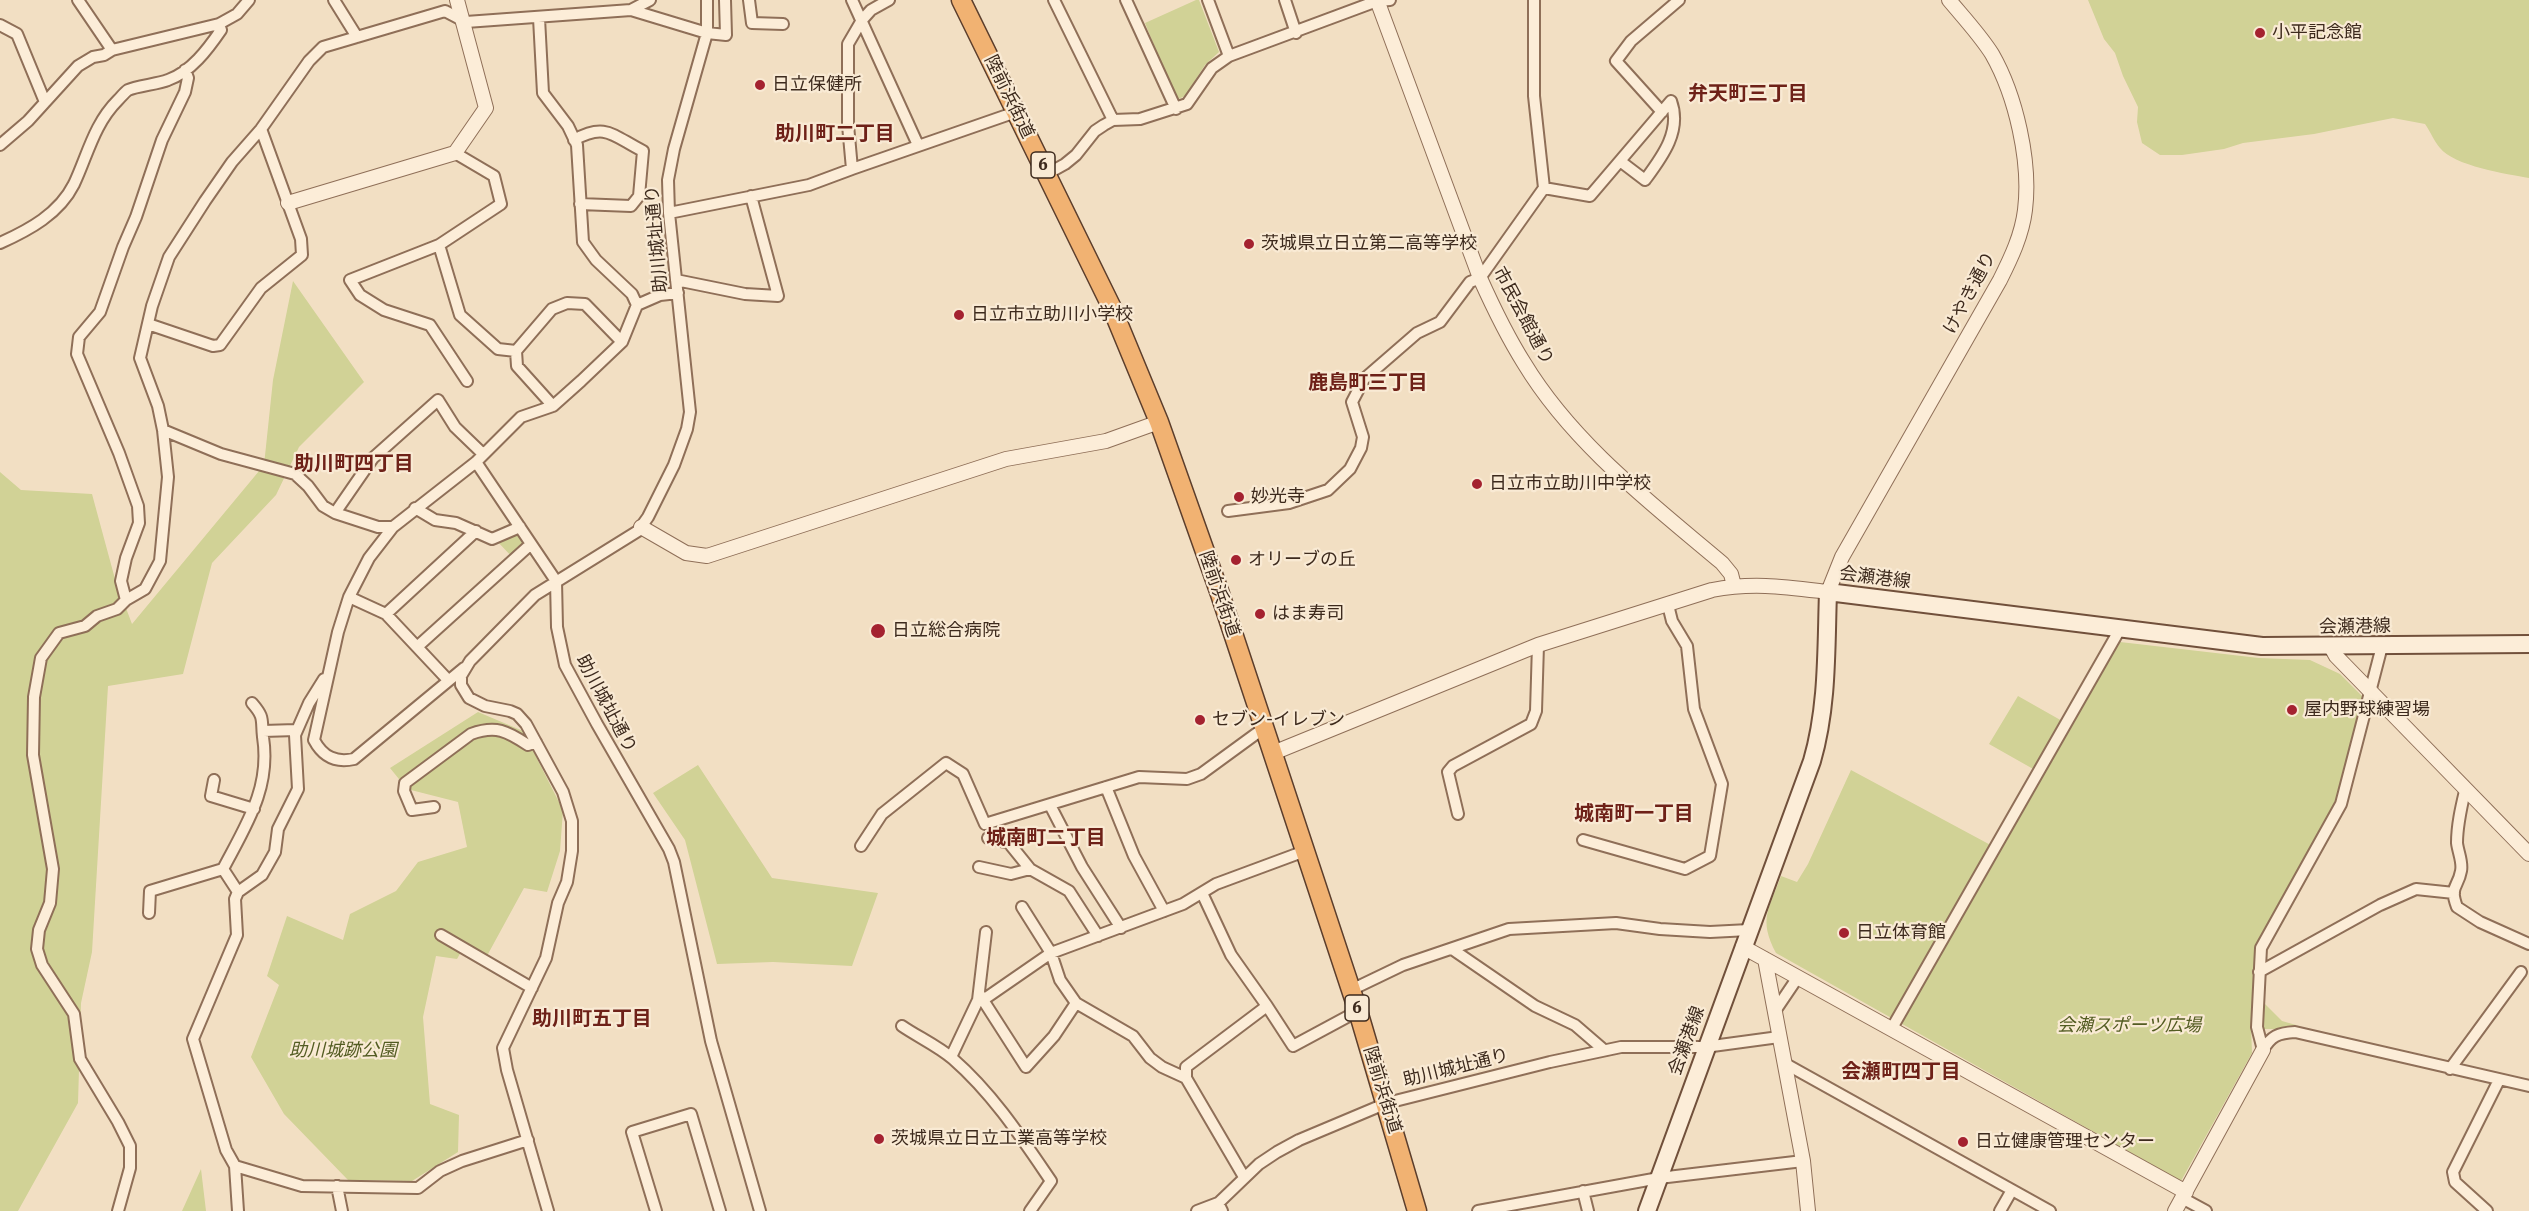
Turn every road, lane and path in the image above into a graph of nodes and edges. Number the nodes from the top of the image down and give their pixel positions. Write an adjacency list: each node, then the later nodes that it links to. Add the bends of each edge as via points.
1 (78, 0): 31 (street)
2 (248, 0): 26 (street, via 237,14)
3 (334, 0): 30 (street)
4 (457, 0): 24 (street)
5 (650, 0): 21 (street)
6 (707, 0): 28 (street, 助川城址通り)
7 (725, 0): 28 (street, via 726,35)
8 (748, 0): 27 (street, via 752,23)
9 (852, 0): 23 (street)
10 (889, 0): 23 (street)
11 (961, 0): 36 (highway, 陸前浜街道 / 6)
12 (1054, 0): 38 (street)
13 (1126, 0): 35 (street)
14 (1208, 0): 32 (street)
15 (1285, 0): 29 (street)
16 (1377, 0): 17 (street); 29 (street); 54 (street, 市民会館通り)
17 (1390, 0)
18 (1533, 0): 47 (street, via 1534,96)
19 (1679, 0): 37 (street, via 1631,41 1616,61)
20 (1949, 0): 76 (street, けやき通り, via 1980,37 2008,89 2025,159 2025,212 2000,280 1842,556)
21 (631, 10): 22 (street); 28 (street)
22 (539, 18): 24 (street); 40 (street, via 543,93)
23 (862, 20): 42 (street); 45 (street, via 848,44)
24 (464, 21): 30 (street, via 446,11); 43 (street, via 486,108)
25 (0, 24): 34 (street, via 17,34)
26 (219, 24): 31 (street); 33 (street, via 221,30 207,50)
27 (783, 24)
28 (707, 33): 51 (street, 助川城址通り, via 670,164)
29 (1296, 33): 32 (street)
30 (357, 37): 39 (street, via 323,46)
31 (112, 50): 34 (street, via 78,66)
32 (1229, 56): 35 (street, via 1212,68 1187,104)
33 (185, 70): 52 (street, via 171,80 129,90 104,114 73,186 58,207 35,227); 78 (street, via 185,92 162,140 100,312 79,337 77,354 138,506 139,523 121,581)
34 (45, 102): 41 (street)
35 (1176, 109): 38 (street, via 1140,119)
36 (1016, 112): 42 (street); 46 (highway, 陸前浜街道 / 6)
37 (1662, 112): 44 (street); 44 (street, via 1671,101 1676,113 1674,128 1666,150 1645,180)
38 (1113, 120): 46 (street, via 1095,131 1065,164)
39 (261, 129): 49 (street); 58 (street, via 232,162 169,257)
40 (574, 140): 50 (street); 50 (street, via 604,129 643,151 639,196 631,206)
41 (0, 144)
42 (918, 145): 45 (street)
43 (455, 153): 49 (street); 53 (street, via 494,176 501,204)
44 (1620, 161): 47 (street, via 1590,196)
45 (852, 169): 48 (street, via 809,184)
46 (1047, 174): 63 (highway, 陸前浜街道 / 6, via 1127,342)
47 (1544, 188): 54 (street)
48 (751, 196): 51 (street); 55 (street, via 777,296 745,294)
49 (288, 203): 58 (street, via 301,239 302,255 261,288 225,342 213,346)
50 (580, 204): 57 (street, via 583,242 632,294)
51 (669, 213): 55 (street, 助川城址通り)
52 (0, 243)
53 (439, 245): 60 (street, via 460,315 498,349); 61 (street, via 350,280 360,295 384,310 430,325)
54 (1480, 278): 67 (street, via 1470,282 1440,322 1417,333 1364,379 1352,402 1363,438 1361,448 1350,469 1328,490 1289,503); 75 (street, 市民会館通り, via 1525,365 1576,430 1631,486 1722,563)
55 (676, 280): 56 (street, 助川城址通り)
56 (678, 293): 57 (street, via 660,295); 71 (street, 助川城址通り, via 690,398 687,429 674,465)
57 (637, 305): 59 (street)
58 (148, 324): 64 (street, via 140,358 159,406)
59 (622, 342): 60 (street, via 585,304 567,303 552,309); 62 (street)
60 (516, 351): 62 (street, via 517,366)
61 (467, 381)
62 (553, 406): 65 (street, via 521,417)
63 (1159, 422): 71 (street, via 1098,443 1006,459 707,556 686,553); 92 (highway, 陸前浜街道 / 6)
64 (163, 430): 68 (street, via 221,454 295,474 323,506); 78 (street, via 168,477 160,561 145,589)
65 (479, 458): 66 (street); 68 (street, via 438,400 373,458); 70 (street)
66 (415, 508): 69 (street); 72 (street, via 435,520)
67 (1228, 511)
68 (335, 513): 69 (street, via 378,527)
69 (393, 527): 77 (street, via 369,558)
70 (520, 527): 72 (street, via 492,539); 73 (street)
71 (641, 527): 74 (street, 助川城址通り)
72 (476, 531): 80 (street)
73 (531, 544): 74 (street); 85 (street)
74 (556, 582): 87 (street, via 528,601); 168 (street, 助川城址通り, via 557,627 565,665 674,862 711,1041)
75 (1734, 586): 76 (street); 79 (street)
76 (1828, 592): 81 (main road, 会瀬港線); 119 (main road, 会瀬港線, via 1819,736)
77 (349, 597): 80 (street); 88 (street)
78 (126, 600): 162 (street, via 85,626 59,633 41,658 34,697 33,755 53,869 50,903 39,930 37,950 42,965 74,1014 80,1059 130,1146 130,1168)
79 (1668, 605): 83 (street); 105 (street, via 1672,621 1687,646 1694,710 1722,784 1710,856 1685,869)
80 (386, 614): 85 (street)
81 (2120, 628): 86 (main road, 会瀬港線, via 2262,646); 139 (street)
82 (2529, 644): 84 (main road, 会瀬港線)
83 (1538, 645): 96 (street); 103 (street, via 1536,711 1531,724 1448,772)
84 (2382, 646): 86 (main road, 会瀬港線); 90 (street)
85 (417, 647): 89 (street)
86 (2331, 647): 90 (street)
87 (464, 668): 89 (street); 95 (street, via 461,685 469,698 518,714)
88 (327, 674): 89 (street, via 314,740 326,755 345,761 363,754); 93 (street)
89 (448, 680)
90 (2372, 693): 99 (street); 128 (street, via 2341,804 2261,948)
91 (252, 703): 94 (street, via 263,716)
92 (1264, 728): 96 (highway, 陸前浜街道 / 6); 98 (street, via 1201,774 1173,781 1139,777)
93 (296, 730): 94 (street); 112 (street, via 298,789 278,829 274,852 262,875)
94 (263, 731): 102 (street, via 264,781)
95 (536, 742): 101 (street, via 528,745 500,729 471,734 405,783 412,810); 131 (street, via 563,792 572,821 572,851 546,958)
96 (1273, 753): 107 (highway, 陸前浜街道 / 6)
97 (214, 780): 102 (street, via 211,796)
98 (1106, 787): 100 (street); 116 (street, via 1134,856)
99 (2465, 790): 108 (street); 114 (street, via 2458,823 2461,871)
100 (1050, 805): 106 (street, via 985,824 963,774 946,762 882,814); 118 (street, via 1082,867)
101 (434, 807)
102 (254, 809): 110 (street)
103 (1458, 813)
104 (988, 838): 111 (street, via 1009,843)
105 (1582, 840)
106 (861, 846)
107 (1305, 851): 113 (street, via 1216,884); 132 (highway, 陸前浜街道 / 6)
108 (2529, 854)
109 (980, 867): 111 (street, via 1011,874)
110 (223, 868): 112 (street); 117 (street, via 150,891)
111 (1030, 869): 122 (street, via 1069,891)
112 (238, 892): 153 (street, via 237,935 194,1039 226,1150)
113 (1202, 893): 116 (street); 135 (street, via 1231,955)
114 (2454, 893): 123 (street, via 2457,907); 128 (street, via 2416,889)
115 (1022, 907): 126 (street)
116 (1164, 911): 118 (street)
117 (149, 913)
118 (1121, 928): 122 (street)
119 (1749, 930): 124 (main road, 会瀬港線); 125 (street, via 1670,930 1616,923 1509,928)
120 (986, 932): 133 (street)
121 (441, 935): 131 (street)
122 (1098, 936): 126 (street)
123 (2529, 944)
124 (1743, 947): 127 (street); 141 (main road, 会瀬港線)
125 (1452, 949): 132 (street, via 1403,965); 142 (street, via 1535,1006 1575,1025)
126 (1052, 954): 133 (street); 134 (street, via 1060,980)
127 (1765, 959): 130 (street); 137 (street)
128 (2259, 972): 143 (street, via 2257,1027)
129 (2521, 972): 146 (street)
130 (1798, 977): 137 (street); 139 (street)
131 (532, 988): 151 (street, via 503,1048)
132 (1351, 990): 136 (highway, 陸前浜街道 / 6)
133 (981, 997): 134 (street, via 1026,1067); 144 (street)
134 (1076, 1003): 147 (street, via 1133,1036 1150,1058)
135 (1268, 1006): 136 (street, via 1293,1046); 147 (street, via 1198,1056 1186,1067)
136 (1358, 1011): 150 (highway, 陸前浜街道 / 6)
137 (1774, 1011): 140 (street)
138 (902, 1026): 144 (street)
139 (1892, 1028): 159 (street)
140 (1779, 1037): 141 (street, 助川城址通り); 145 (street)
141 (1705, 1047): 142 (street, 助川城址通り); 155 (main road, 会瀬港線)
142 (1604, 1050): 150 (street, 助川城址通り)
143 (2262, 1050): 146 (street, via 2277,1034 2295,1032); 159 (street)
144 (951, 1057): 169 (street, via 995,1101 1051,1180)
145 (1784, 1063): 152 (street); 157 (street)
146 (2450, 1069): 148 (street)
147 (1186, 1078): 154 (street)
148 (2499, 1080): 149 (street); 179 (street, via 2453,1177)
149 (2529, 1086)
150 (1387, 1103): 154 (street, 助川城址通り, via 1299,1140); 171 (highway, 陸前浜街道 / 6)
151 (528, 1140): 156 (street, via 462,1161 418,1188); 165 (street)
152 (1803, 1161): 155 (street); 175 (street)
153 (235, 1166): 156 (street, via 302,1186); 163 (street)
154 (1244, 1177): 160 (street, 助川城址通り)
155 (1659, 1178): 158 (street); 174 (main road, 会瀬港線)
156 (337, 1186): 164 (street)
157 (2012, 1190): 161 (street); 176 (street)
158 (1583, 1191): 172 (street); 173 (street)
159 (2184, 1195): 177 (street); 178 (street)
160 (1217, 1208): 170 (street)
161 (2043, 1209)
162 (118, 1211)
163 (238, 1211)
164 (342, 1211)
165 (548, 1211)
166 (656, 1211): 167 (street, via 632,1132 691,1114)
167 (720, 1211)
168 (760, 1211)
169 (1030, 1211)
170 (1197, 1211)
171 (1417, 1211)
172 (1478, 1211)
173 (1588, 1211)
174 (1647, 1211)
175 (1808, 1211)
176 (2000, 1211)
177 (2175, 1211)
178 (2206, 1211)
179 (2487, 1211)

